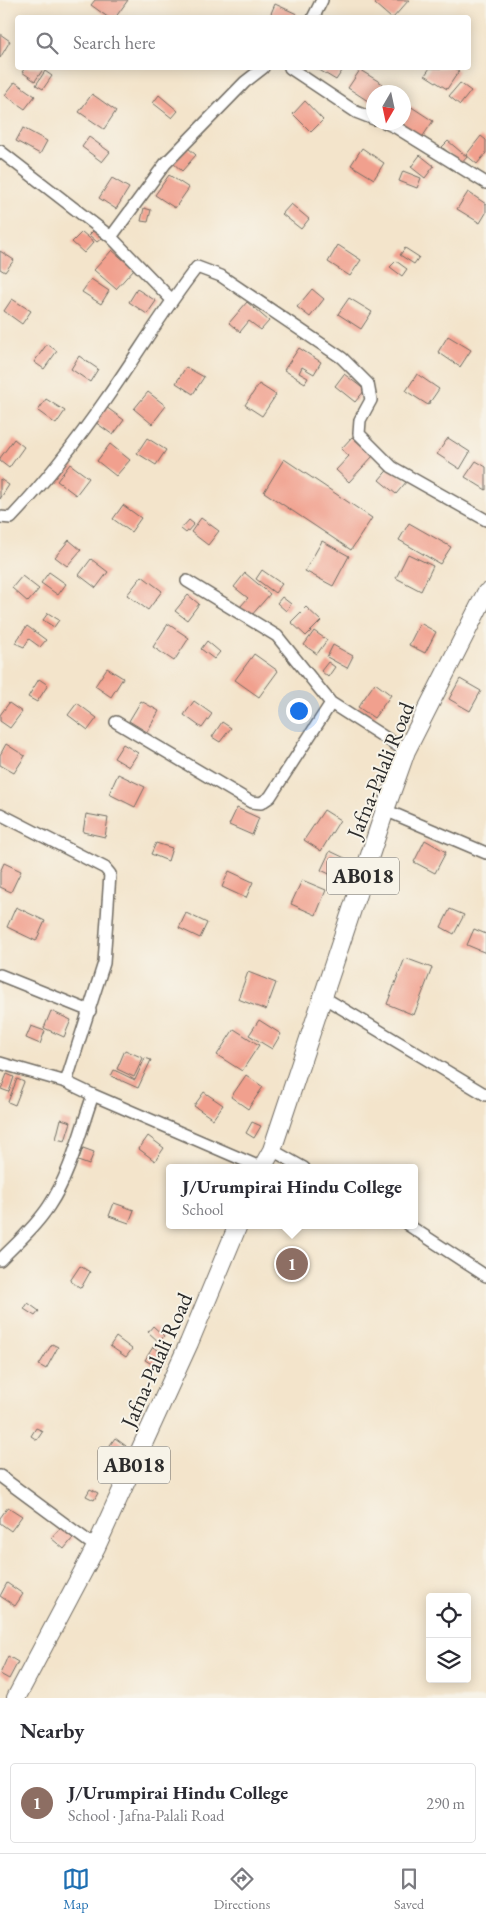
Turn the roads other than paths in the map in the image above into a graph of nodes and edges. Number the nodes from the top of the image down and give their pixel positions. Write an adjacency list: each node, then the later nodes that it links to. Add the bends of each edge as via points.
1 (322, 0): 2 (street)
2 (314, 15)
3 (260, 70): 9 (street, via 165,164)
4 (293, 70): 5 (street)
5 (366, 116)
6 (400, 130): 8 (street)
7 (0, 151): 9 (street)
8 (486, 183)
9 (111, 237): 10 (street)
10 (171, 299): 11 (street, via 106,399 41,486 11,518); 12 (street, via 197,267 221,276 342,358 368,384 371,400 360,420 359,434 392,467)
11 (0, 517)
12 (486, 520)
13 (187, 581): 15 (street, via 277,636)
14 (486, 593): 17 (main road, Jafna-Palali Road / AB018)
15 (331, 703): 16 (street, via 270,797 261,803 251,802); 17 (street)
16 (116, 722)
17 (406, 750): 18 (main road, Jafna-Palali Road / AB018)
18 (385, 810): 20 (street); 22 (main road, Jafna-Palali Road / AB018)
19 (0, 814): 23 (street, via 105,868 110,874 104,963)
20 (486, 853)
21 (0, 974): 23 (street)
22 (323, 997): 27 (street); 28 (main road, Jafna-Palali Road / AB018)
23 (90, 1011): 25 (street)
24 (0, 1063): 25 (street)
25 (66, 1082): 26 (street)
26 (93, 1095): 29 (street); 34 (street, via 66,1174 49,1206)
27 (486, 1096)
28 (272, 1150): 30 (main road, Jafna-Palali Road / AB018); 31 (street)
29 (253, 1164)
30 (264, 1164)
31 (297, 1164)
32 (236, 1229): 37 (main road, Jafna-Palali Road / AB018, via 190,1343)
33 (414, 1229): 35 (street)
34 (0, 1260)
35 (486, 1276)
36 (0, 1476): 37 (street)
37 (96, 1547): 38 (main road, Jafna-Palali Road / AB018)
38 (16, 1698)

